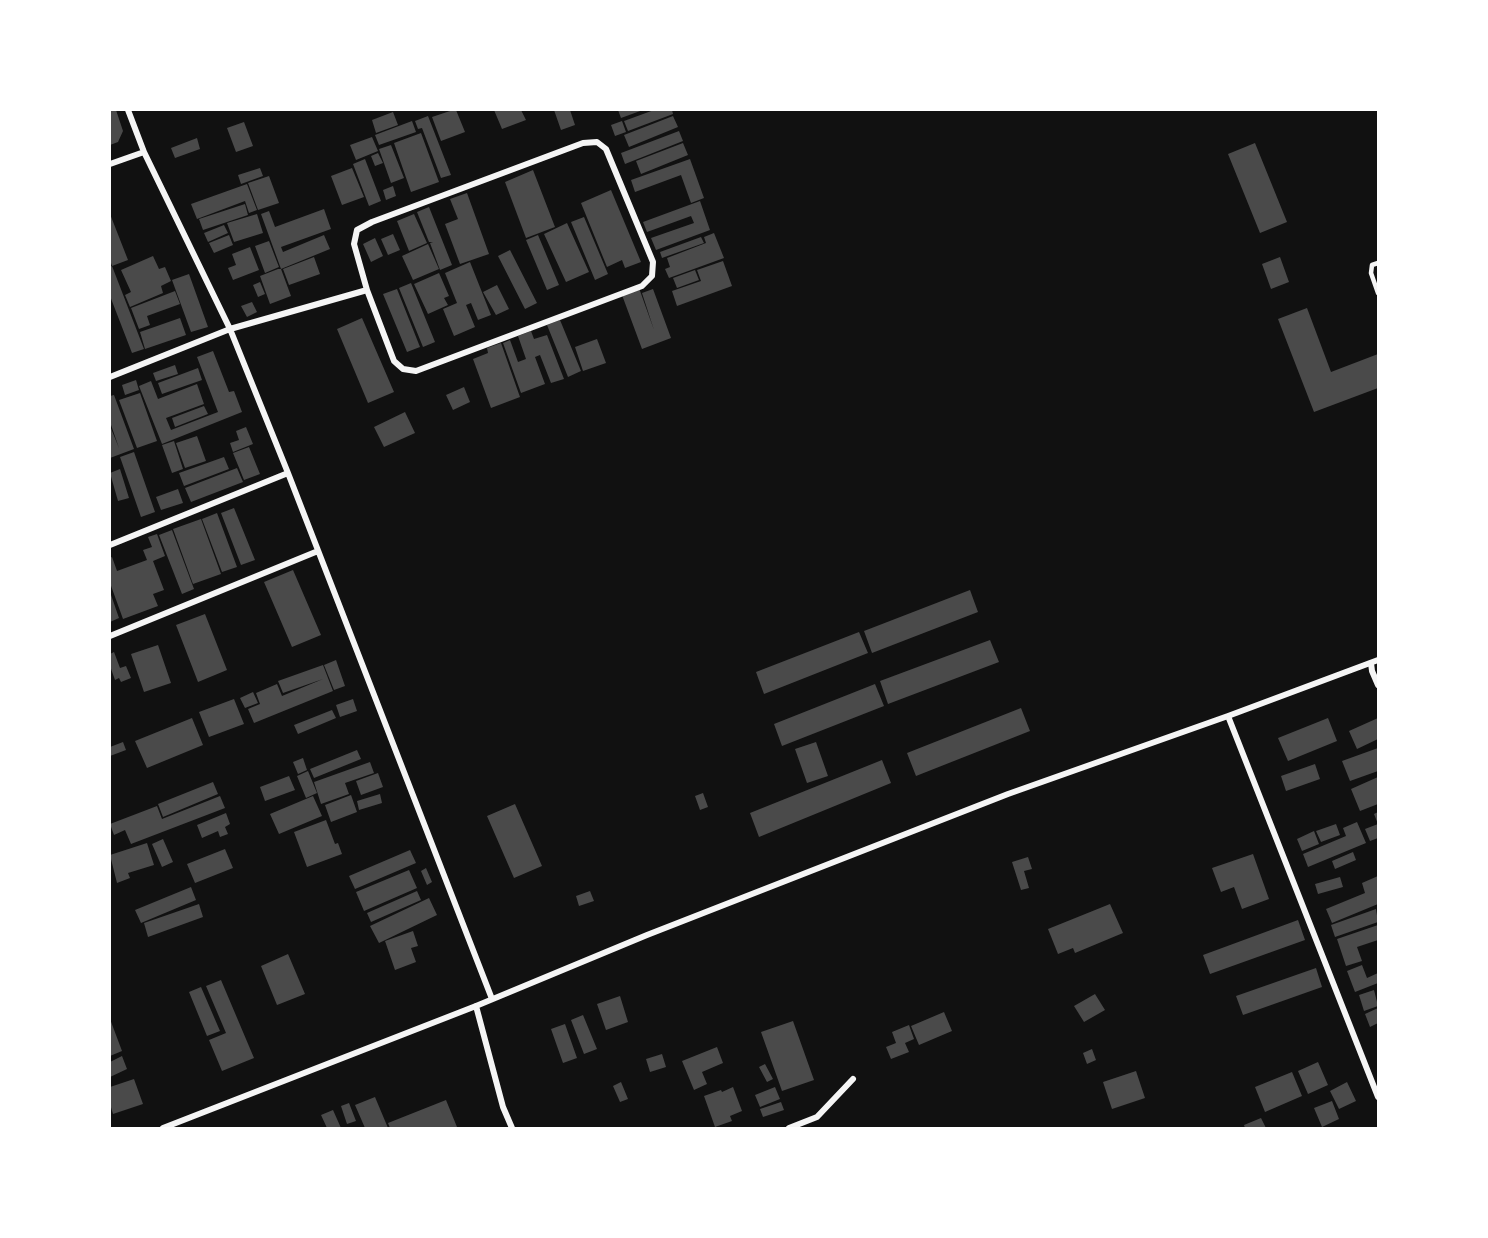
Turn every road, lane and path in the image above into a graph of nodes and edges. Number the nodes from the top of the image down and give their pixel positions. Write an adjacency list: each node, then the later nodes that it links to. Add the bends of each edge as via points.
1 (128, 110): 2 (street)
2 (144, 152): 3 (street); 7 (street)
3 (110, 164)
4 (1378, 263): 6 (lane, via 1372,265 1371,273)
5 (367, 290): 5 (street, via 354,244 357,230 584,142 597,141 606,149 653,262 652,276 642,286 416,371 403,369 394,361); 7 (street)
6 (1378, 293)
7 (230, 329): 8 (street); 9 (street)
8 (110, 377)
9 (288, 473): 10 (street); 11 (street)
10 (110, 545)
11 (318, 551): 12 (street); 17 (street)
12 (110, 636)
13 (1378, 660): 14 (street)
14 (1371, 663): 15 (street); 16 (street)
15 (1378, 686)
16 (1228, 716): 17 (street, via 1008,794); 20 (street)
17 (492, 999): 18 (street)
18 (476, 1006): 21 (street); 22 (street)
19 (853, 1079): 23 (street, via 817,1117)
20 (1378, 1097)
21 (163, 1128)
22 (512, 1128)
23 (789, 1128)

